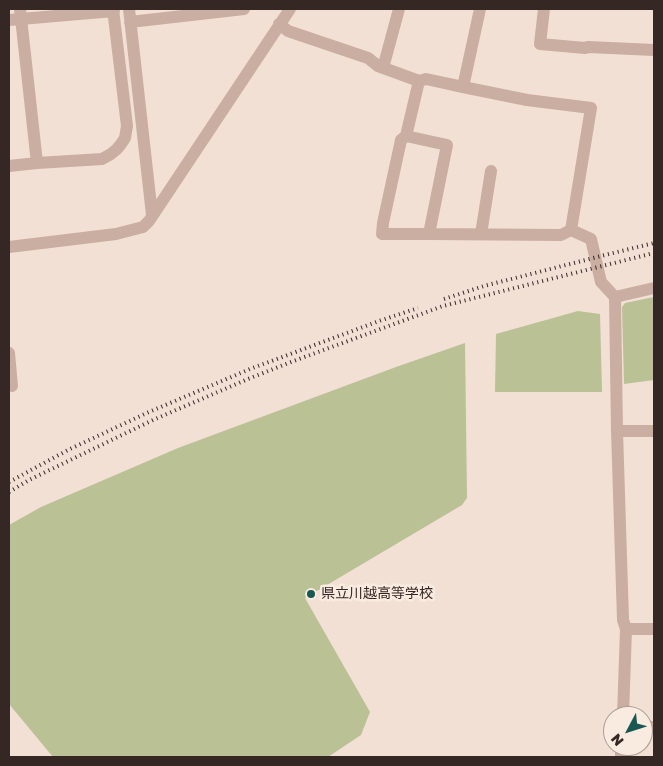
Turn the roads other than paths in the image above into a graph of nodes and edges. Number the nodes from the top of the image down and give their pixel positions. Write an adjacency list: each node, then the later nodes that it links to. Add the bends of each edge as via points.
1 (129, 9): 9 (street)
2 (244, 9): 9 (street)
3 (290, 9): 10 (street)
4 (399, 9): 12 (street)
5 (480, 9): 14 (street)
6 (544, 9): 11 (street, via 540,44)
7 (113, 10): 8 (street); 16 (street, via 127,126 125,138 117,149 102,159)
8 (16, 16): 16 (street)
9 (130, 22): 19 (street)
10 (279, 24): 12 (street, via 288,31 368,58); 19 (street)
11 (654, 50)
12 (383, 68): 13 (street)
13 (419, 81): 14 (street, via 426,79); 15 (street)
14 (463, 88): 20 (street, via 591,108)
15 (406, 136): 21 (street, via 447,145); 21 (street, via 401,140 382,234)
16 (37, 163): 17 (street)
17 (9, 166)
18 (491, 171): 22 (street)
19 (152, 215): 23 (street, via 143,227 116,234)
20 (570, 230): 22 (street, via 561,235); 25 (street, via 591,239 601,282)
21 (429, 234): 22 (street)
22 (481, 234)
23 (9, 247)
24 (654, 288): 25 (street)
25 (615, 296): 28 (street)
26 (9, 352): 27 (street)
27 (12, 386)
28 (617, 431): 29 (street); 30 (street, via 623,620)
29 (654, 431)
30 (626, 629): 31 (street); 32 (street)
31 (654, 629)
32 (623, 706)

